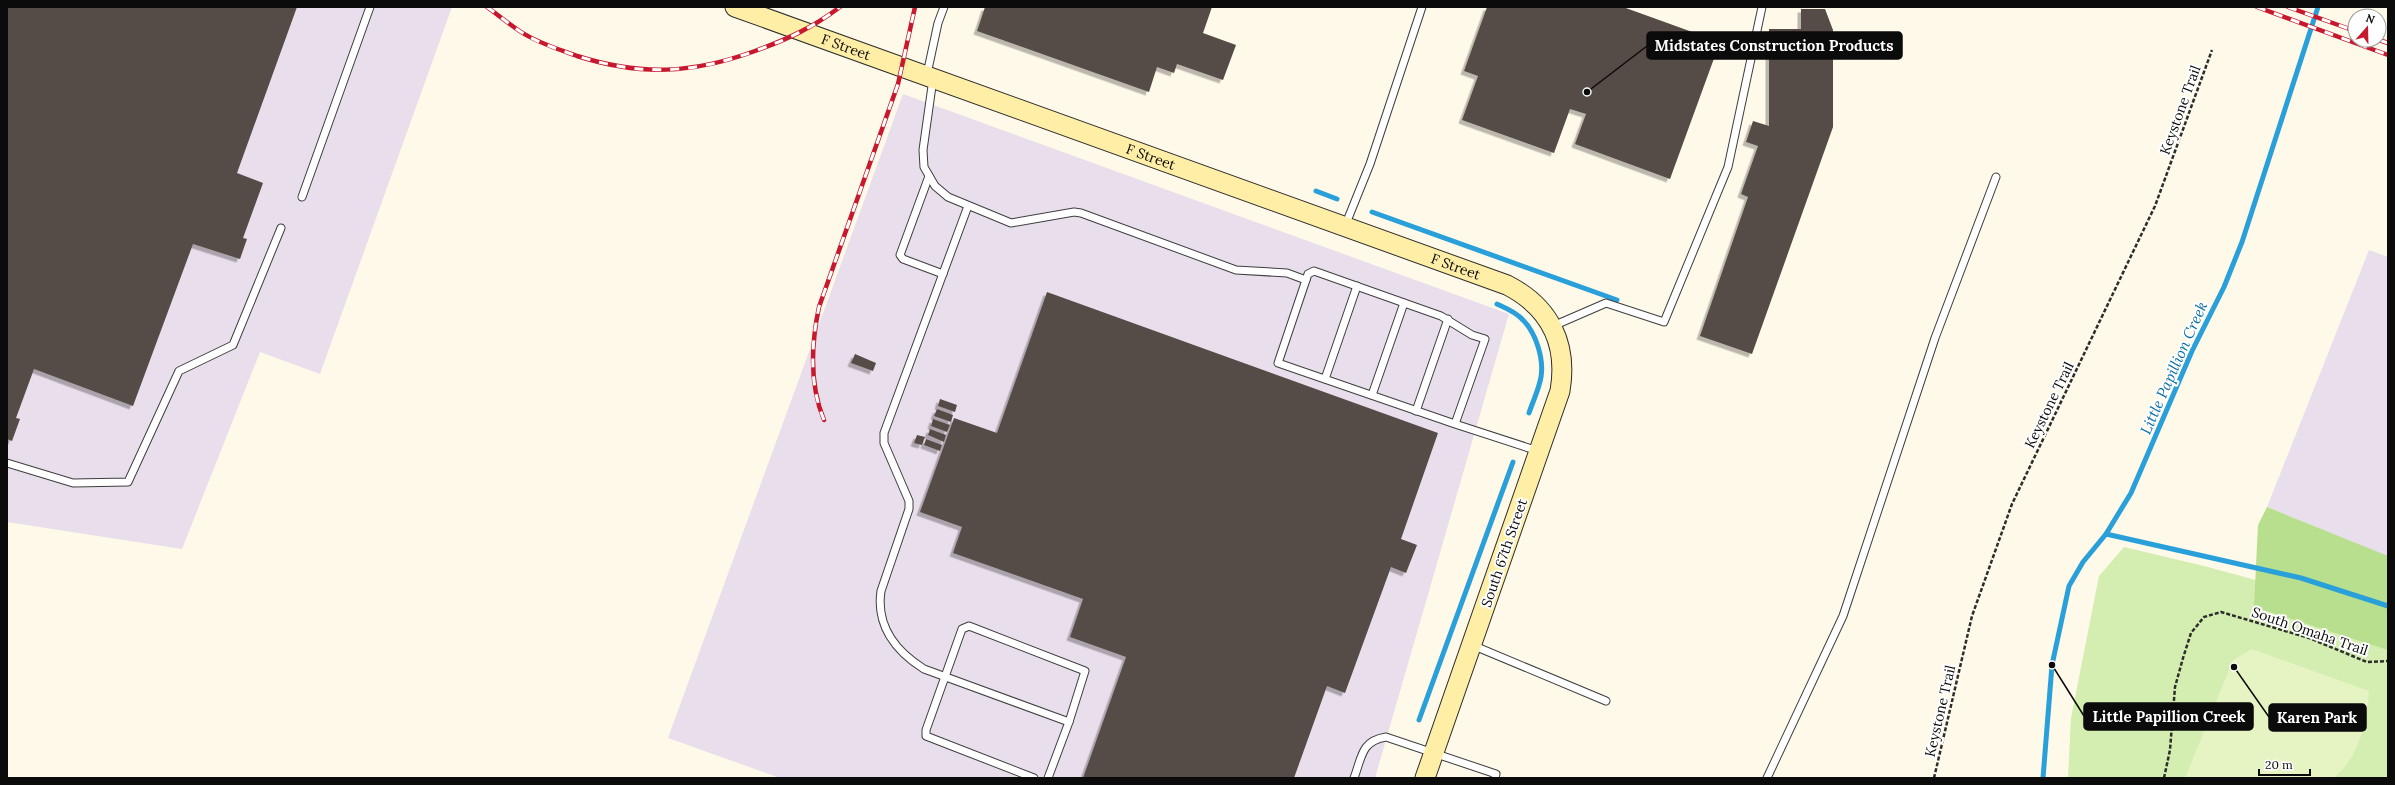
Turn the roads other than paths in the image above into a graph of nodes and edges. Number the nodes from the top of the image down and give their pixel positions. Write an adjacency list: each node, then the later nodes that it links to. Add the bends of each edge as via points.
1 (370, 7): 9 (lane)
2 (944, 7): 6 (lane, via 938,23)
3 (1422, 7): 11 (lane, via 1368,168)
4 (1762, 7): 18 (lane, via 1728,167 1664,322 1606,303)
5 (739, 8): 6 (street, F Street)
6 (930, 78): 7 (lane, via 923,150 924,167); 11 (street, F Street)
7 (929, 176): 10 (lane, via 935,186 948,197); 13 (lane, via 900,255 904,259)
8 (1996, 177): 35 (lane, via 1935,338 1843,616)
9 (302, 197)
10 (968, 206): 13 (lane); 14 (lane, via 1011,223 1074,212 1082,213 1236,270 1287,273)
11 (1345, 227): 18 (street, F Street, via 1507,285 1530,299)
12 (281, 228): 24 (lane, via 233,345 179,371 128,482 73,483)
13 (943, 274): 26 (lane, via 884,434 884,443 909,501 909,509 881,591 879,604 882,623 909,660)
14 (1306, 280): 15 (lane, via 1308,274 1314,271); 19 (lane, via 1278,363)
15 (1357, 286): 16 (lane); 19 (lane)
16 (1404, 303): 17 (lane); 20 (lane)
17 (1448, 320): 21 (lane); 22 (lane, via 1485,340)
18 (1553, 326): 23 (street, South 67th Street, via 1563,374 1560,392)
19 (1325, 379): 20 (lane)
20 (1372, 396): 21 (lane)
21 (1416, 411): 22 (lane)
22 (1456, 424): 23 (lane)
23 (1540, 452): 25 (street, South 67th Street)
24 (7, 463)
25 (1472, 645): 27 (lane); 29 (street, South 67th Street)
26 (944, 676): 28 (lane); 28 (lane, via 962,629 969,626 1085,671); 30 (lane, via 926,736)
27 (1606, 701)
28 (1069, 722): 31 (lane)
29 (1434, 753): 32 (lane, via 1386,737 1372,740 1365,748); 33 (street, South 67th Street); 34 (lane, via 1496,774)
30 (1034, 778)
31 (1048, 778)
32 (1354, 778)
33 (1425, 778)
34 (1495, 778)
35 (1767, 778)

